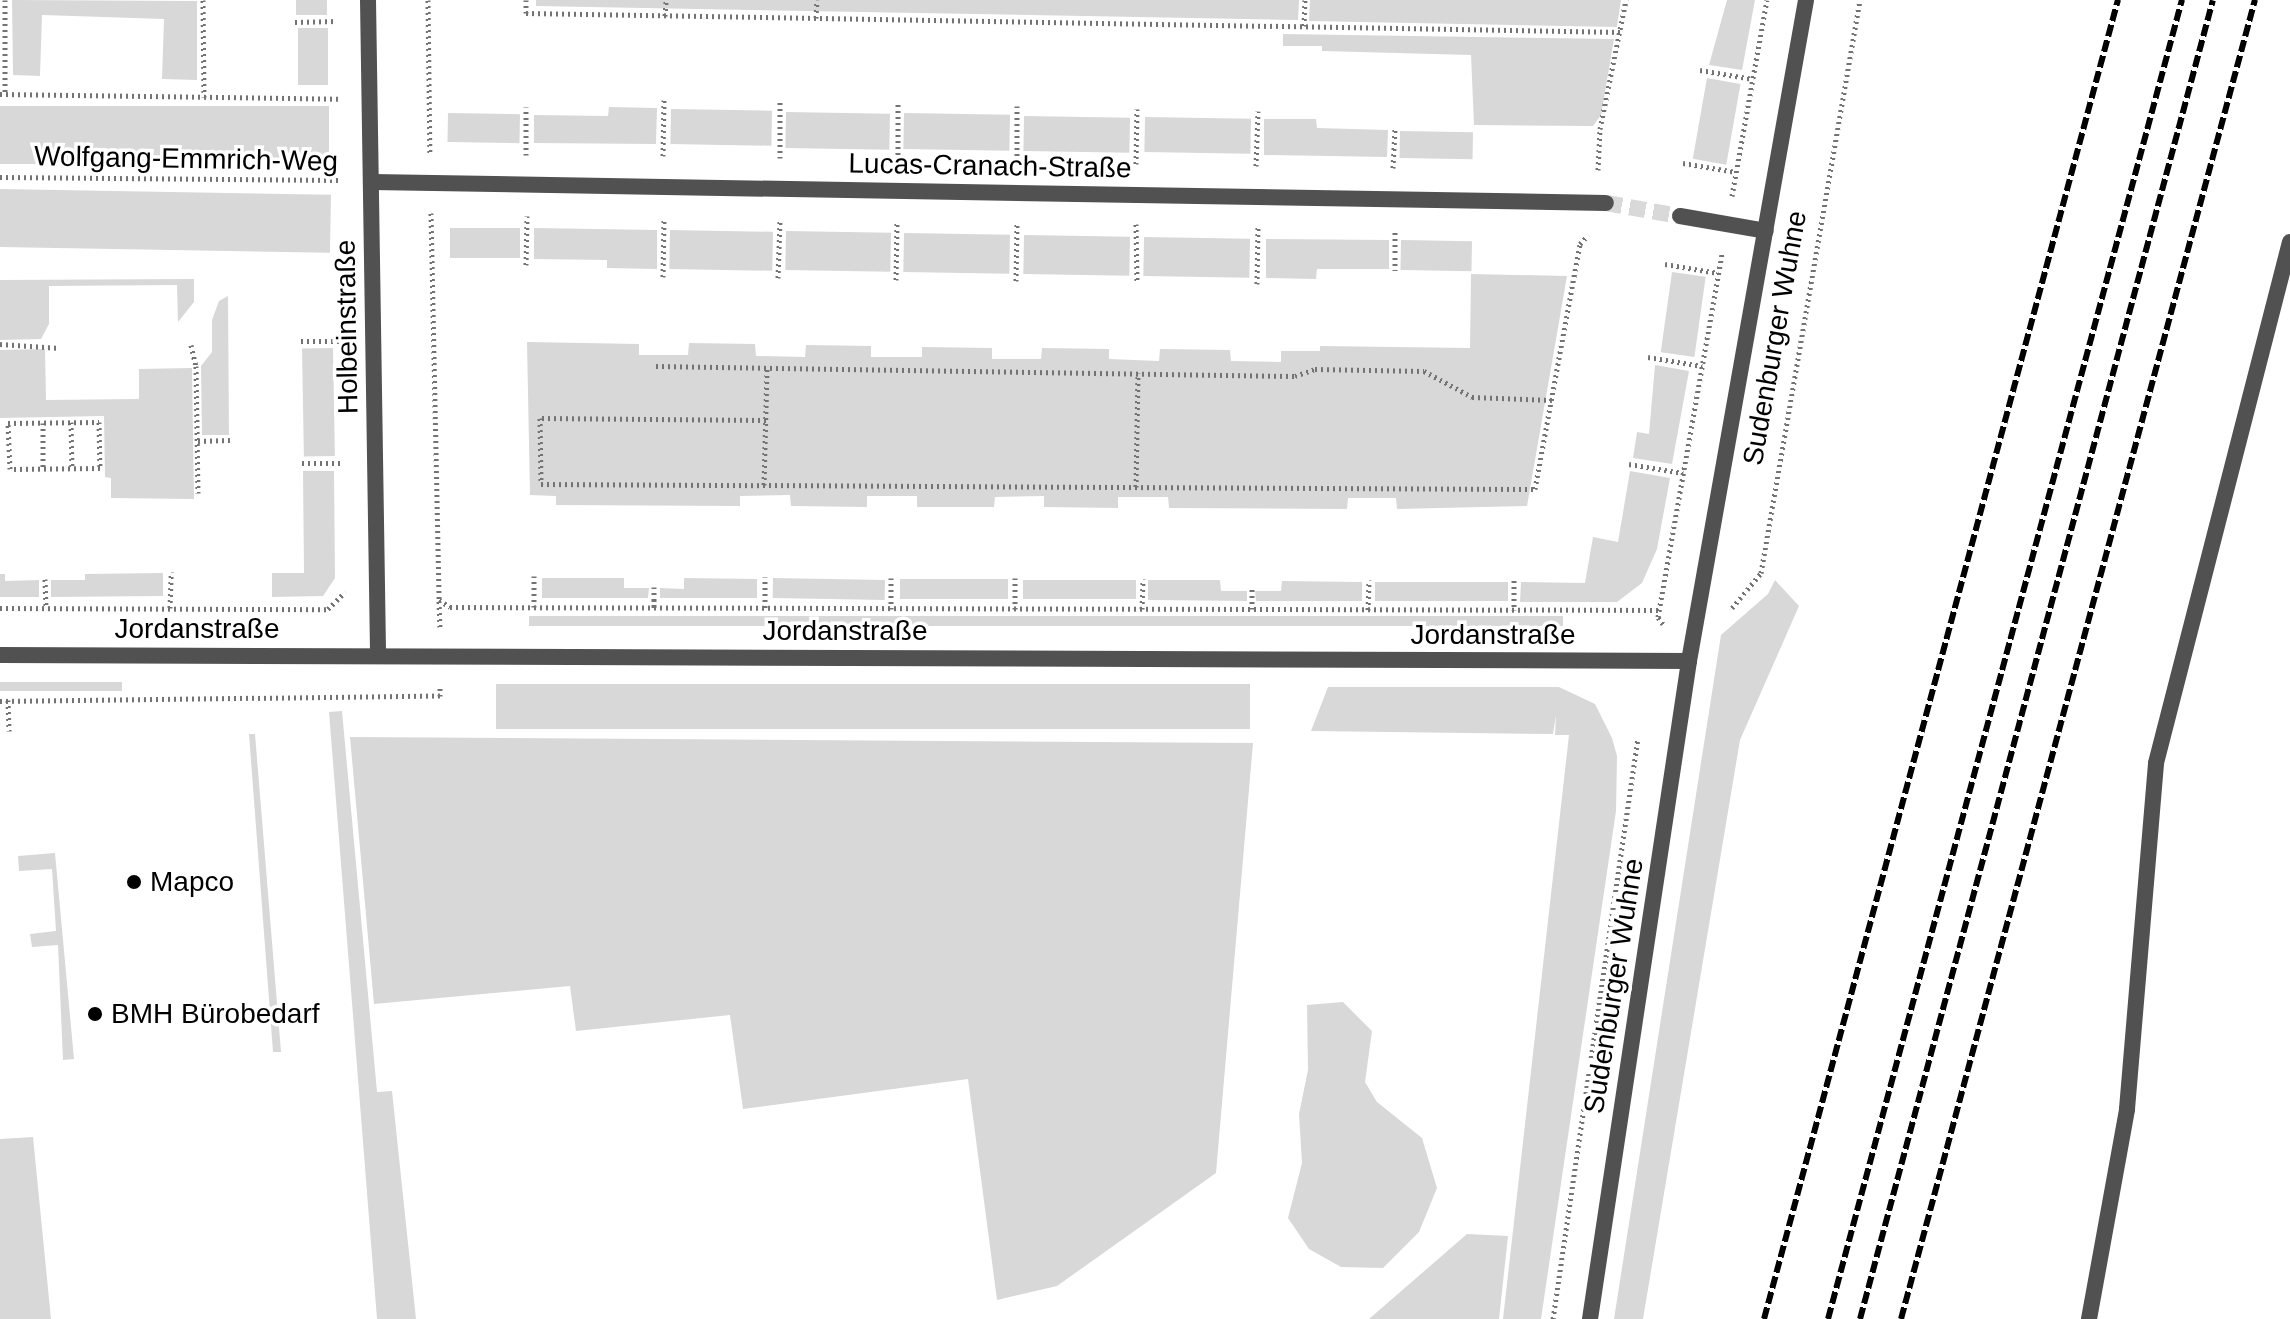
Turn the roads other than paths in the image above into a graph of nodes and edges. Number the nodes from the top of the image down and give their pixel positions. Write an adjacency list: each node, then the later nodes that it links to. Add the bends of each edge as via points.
1 (368, 0): 3 (street, Holbeinstraße)
2 (1806, 0): 6 (street, Sudenburger Wuhne)
3 (372, 182): 4 (street, Lucas-Cranach-Straße); 8 (street, Holbeinstraße)
4 (1606, 203)
5 (1680, 216): 6 (street)
6 (1766, 231): 10 (street, Sudenburger Wuhne)
7 (2290, 242): 12 (street, via 2156,763 2127,1109)
8 (378, 654): 9 (street, Jordanstraße); 10 (street, Jordanstraße)
9 (0, 655)
10 (1689, 661): 11 (street, Sudenburger Wuhne)
11 (1590, 1319)
12 (2089, 1319)

